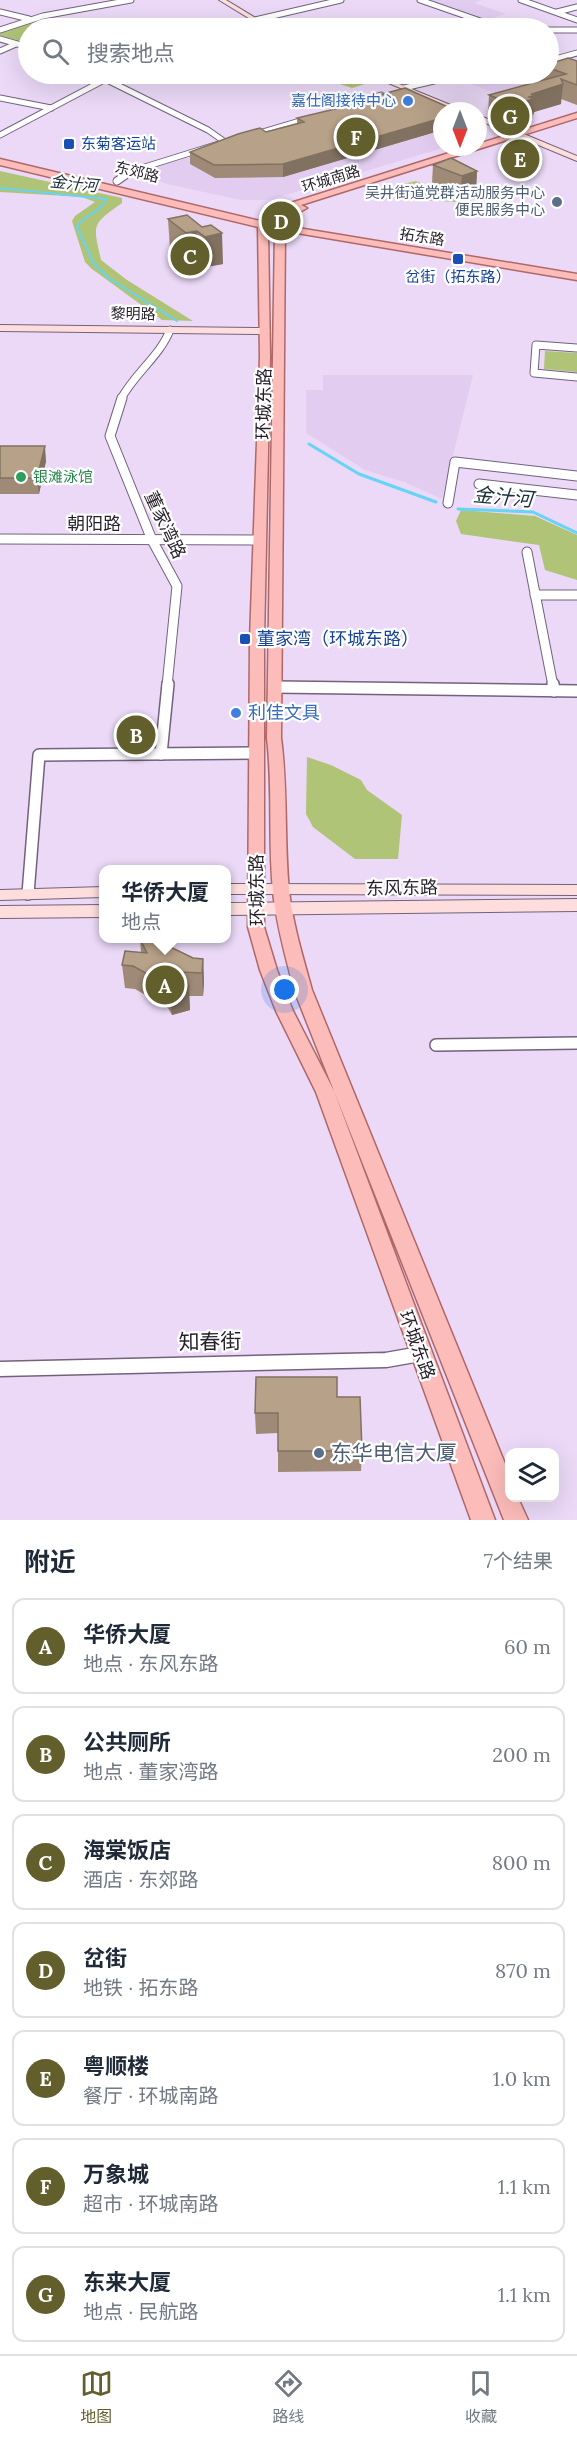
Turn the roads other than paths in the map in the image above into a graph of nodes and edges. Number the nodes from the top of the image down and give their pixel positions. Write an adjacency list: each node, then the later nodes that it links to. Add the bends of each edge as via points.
1 (130, 0): 11 (street)
2 (213, 0): 12 (main road)
3 (222, 0): 13 (main road)
4 (341, 0): 14 (street)
5 (420, 0): 15 (street)
6 (521, 0): 9 (street)
7 (577, 7): 9 (street)
8 (0, 12): 10 (street)
9 (556, 12): 16 (street)
10 (26, 18)
11 (35, 18)
12 (243, 18)
13 (252, 18)
14 (264, 18)
15 (472, 18)
16 (577, 20)
17 (18, 23): 18 (street)
18 (0, 30)
19 (576, 30): 20 (street)
20 (559, 32)
21 (0, 39): 22 (street)
22 (16, 44): 23 (street)
23 (0, 51)
24 (577, 53): 25 (street)
25 (559, 58)
26 (97, 84): 35 (street)
27 (116, 84): 46 (street)
28 (387, 84): 31 (main road)
29 (391, 84): 31 (main road)
30 (422, 84): 31 (street)
31 (401, 89): 33 (main road); 34 (main road); 36 (street)
32 (0, 98): 35 (street)
33 (436, 102)
34 (433, 104)
35 (51, 108): 42 (street)
36 (330, 112)
37 (319, 116): 43 (street)
38 (577, 116): 44 (main road, 环城南路)
39 (487, 121): 44 (main road)
40 (577, 122): 44 (main road, 环城南路)
41 (487, 125): 44 (main road)
42 (0, 135)
43 (246, 136)
44 (520, 137): 48 (main road); 51 (main road, 环城南路, via 281,208); 52 (main road, 环城南路, via 300,209)
45 (232, 140): 46 (street)
46 (225, 142): 50 (street, via 132,171)
47 (0, 155): 50 (main road, 东郊路)
48 (577, 160)
49 (0, 162): 51 (main road, 东郊路)
50 (117, 181): 51 (main road, 东郊路)
51 (265, 221): 52 (main road, 拓东路); 57 (main road, 环城东路)
52 (282, 224): 53 (main road, 拓东路); 54 (main road, 拓东路); 70 (main road, 环城东路)
53 (577, 270)
54 (577, 277)
55 (0, 328): 56 (main road, 黎明路)
56 (170, 330): 57 (main road, 黎明路); 65 (street, 董家湾路, via 128,387 111,419 112,446)
57 (266, 331): 66 (main road, 环城东路)
58 (577, 348): 59 (street, via 536,345 534,374)
59 (577, 377)
60 (577, 476): 63 (street, via 455,462)
61 (479, 484): 62 (street)
62 (577, 495)
63 (448, 503)
64 (0, 539): 65 (street, 朝阳路)
65 (152, 540): 66 (street, 朝阳路); 74 (street, 董家湾路, via 177,586)
66 (261, 540): 73 (main road, 环城东路)
67 (527, 552): 68 (street)
68 (535, 595): 69 (street); 71 (street)
69 (577, 595)
70 (275, 687): 71 (street); 75 (main road, 环城东路)
71 (554, 691): 72 (street)
72 (577, 691)
73 (258, 753): 74 (street); 81 (main road, 环城东路)
74 (160, 754): 79 (street, via 39,755)
75 (280, 889): 76 (main road, 东风东路); 81 (main road, 东风东路); 84 (main road, 环城东路)
76 (577, 890)
77 (231, 891): 81 (main road, 东风东路)
78 (99, 892): 79 (main road)
79 (28, 894): 80 (main road)
80 (0, 895)
81 (255, 899): 83 (main road, 东风东路); 84 (main road, 东风东路); 89 (main road, 环城东路, via 262,952 294,1035 325,1090)
82 (577, 905): 84 (main road, 东风东路)
83 (231, 907)
84 (283, 909): 92 (main road, 环城东路, via 303,990)
85 (99, 911): 86 (main road)
86 (0, 912)
87 (577, 1043): 88 (street)
88 (436, 1045)
89 (420, 1354): 90 (street, 知春街, via 386,1360); 91 (main road, 环城东路)
90 (0, 1369)
91 (483, 1520)
92 (516, 1520)

